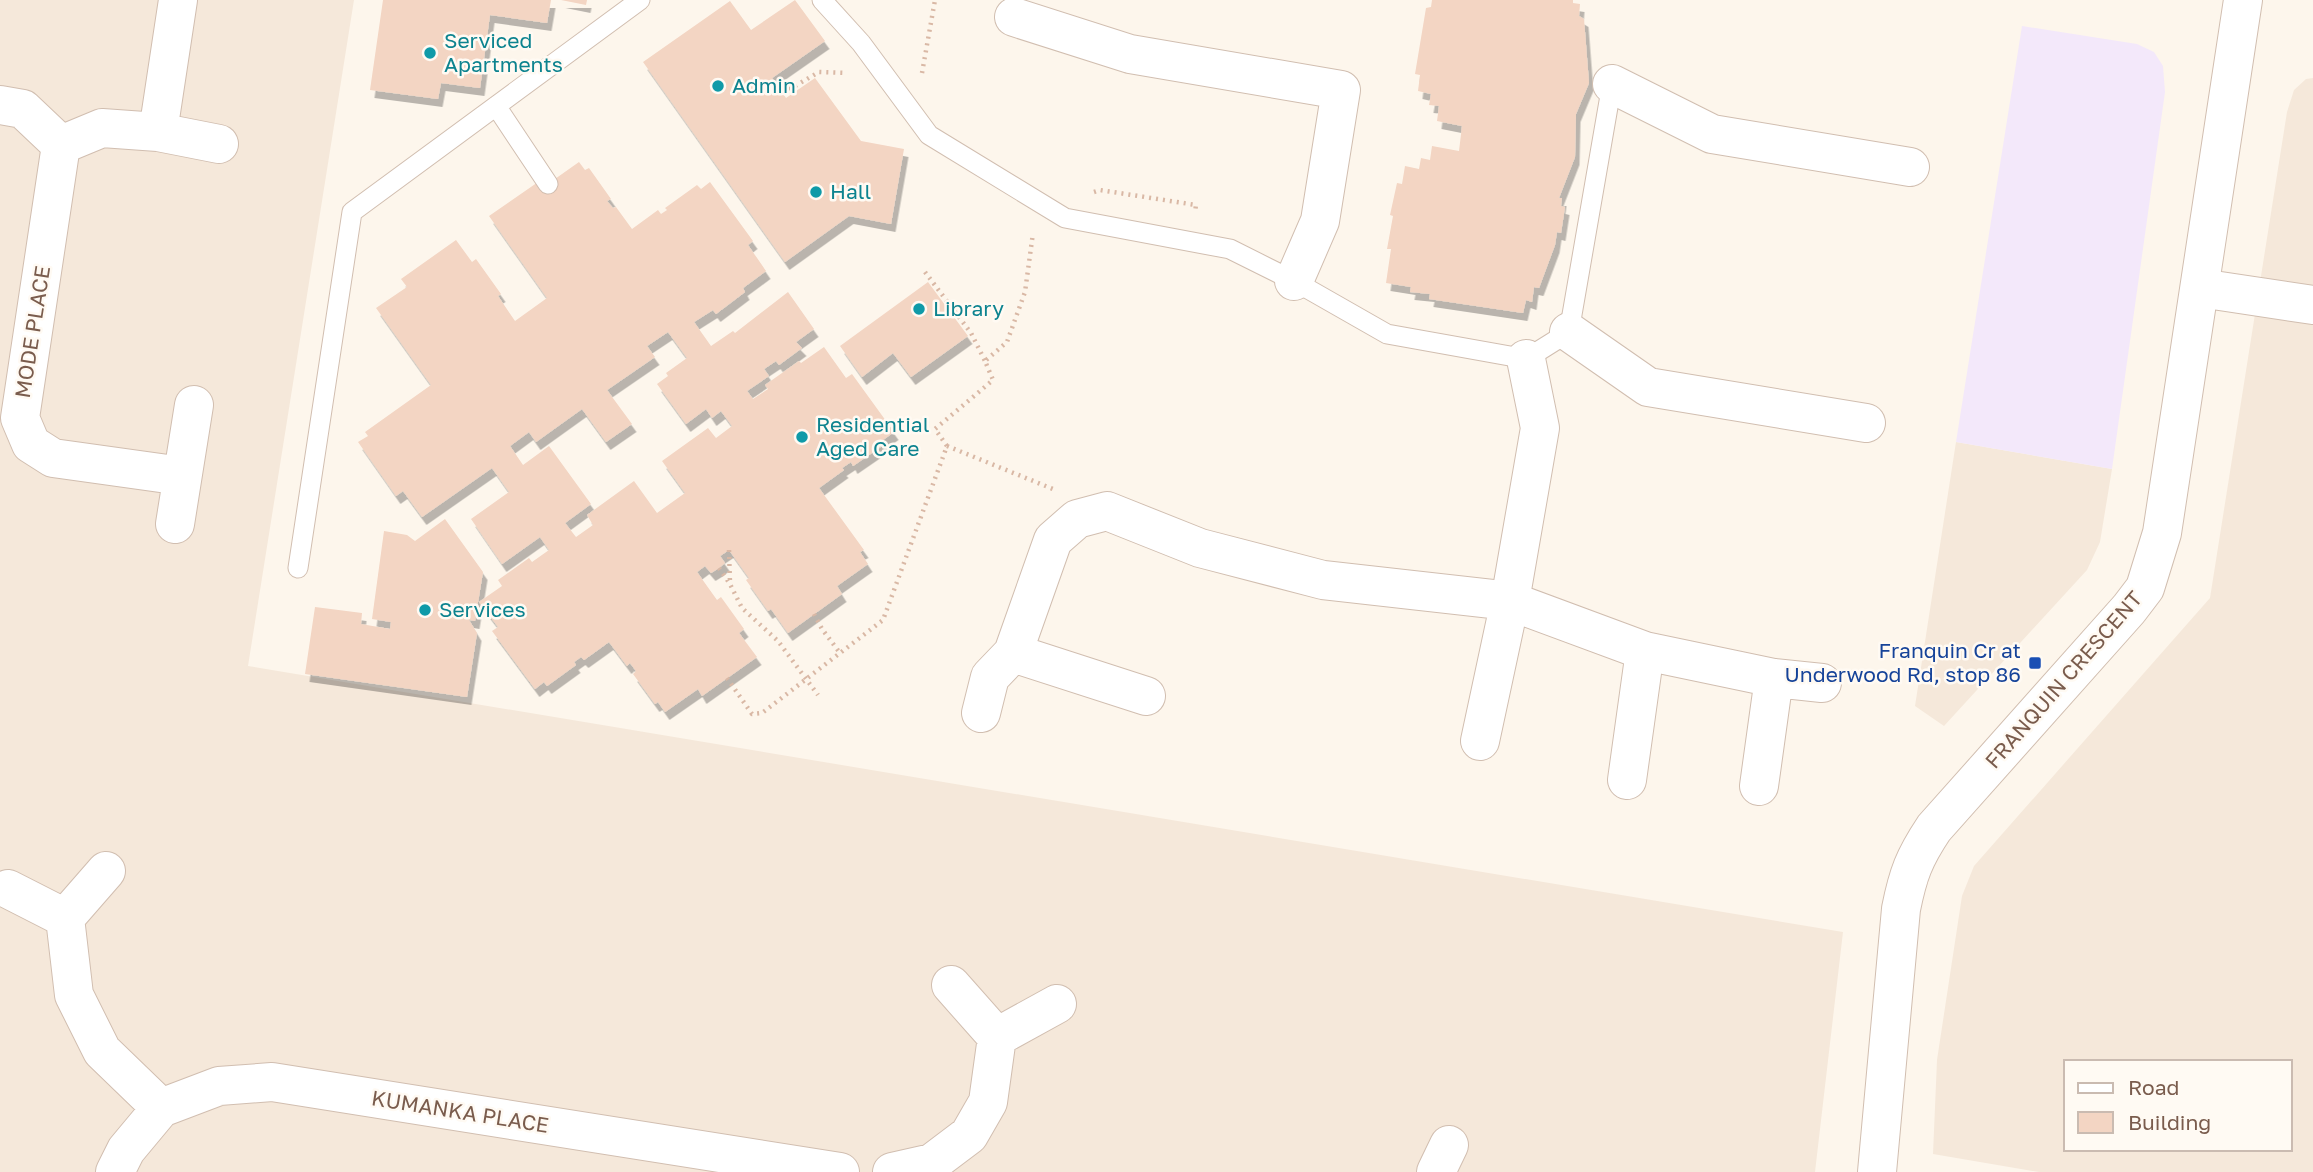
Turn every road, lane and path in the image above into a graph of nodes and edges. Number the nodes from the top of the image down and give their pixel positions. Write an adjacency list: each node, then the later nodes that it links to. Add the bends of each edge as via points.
1 (178, 0): 13 (street)
2 (640, 0): 12 (lane)
3 (822, 0): 20 (lane, via 861,43 929,135 1065,218 1230,249)
4 (935, 0): 8 (path)
5 (2243, 0): 21 (street, FRANQUIN CRESCENT)
6 (1014, 17): 20 (street, via 1130,54 1341,90 1320,221)
7 (848, 73): 10 (path, via 819,72)
8 (921, 80)
9 (1612, 84): 16 (street, via 1712,134); 23 (lane)
10 (783, 93)
11 (0, 105): 15 (street, via 23,108)
12 (496, 106): 17 (lane); 33 (lane, via 352,212)
13 (158, 132): 14 (street); 15 (street, via 102,128)
14 (219, 144)
15 (61, 145): 29 (street, MODE PLACE, via 20,418 31,444 53,458)
16 (1910, 167)
17 (548, 184)
18 (1033, 229): 25 (path, via 1025,292 1012,329 1007,342)
19 (925, 272): 25 (path, via 971,333)
20 (1294, 281): 24 (lane, via 1387,334)
21 (2200, 288): 22 (street); 61 (street, FRANQUIN CRESCENT, via 2162,533 2144,588 1934,828 1907,879)
22 (2313, 305)
23 (1569, 332): 24 (lane); 27 (street, via 1648,387)
24 (1526, 359): 36 (street, via 1540,428)
25 (985, 361): 28 (path, via 993,380 935,429)
26 (194, 405): 29 (street)
27 (1866, 423)
28 (947, 446): 30 (path, via 1058,491); 39 (path, via 883,620)
29 (182, 476): 31 (street)
30 (1073, 523): 36 (street, via 1107,511 1200,548 1324,580); 40 (street, via 1053,540)
31 (174, 524)
32 (729, 550): 35 (path)
33 (298, 568)
34 (719, 568): 35 (path)
35 (730, 584): 43 (path, via 742,608 778,641)
36 (1510, 601): 38 (street); 48 (street)
37 (814, 614): 39 (path)
38 (1645, 651): 42 (street); 49 (street)
39 (840, 653): 43 (path)
40 (1013, 653): 46 (street); 47 (street, via 990,677)
41 (727, 678): 43 (path, via 752,714 762,713)
42 (1774, 678): 44 (street); 50 (street)
43 (806, 680): 45 (path)
44 (1822, 683)
45 (818, 695)
46 (1146, 696)
47 (981, 713)
48 (1480, 741)
49 (1627, 780)
50 (1759, 786)
51 (106, 871): 53 (street)
52 (8, 889): 53 (street)
53 (65, 918): 57 (street, via 74,995 102,1051)
54 (951, 985): 56 (street)
55 (1057, 1004): 56 (street)
56 (997, 1037): 60 (street, via 988,1102 969,1135 932,1163)
57 (161, 1108): 58 (street, KUMANKA PLACE); 59 (street, KUMANKA PLACE, via 219,1086 272,1082)
58 (114, 1172)
59 (840, 1172)
60 (892, 1172)
61 (1877, 1172)

